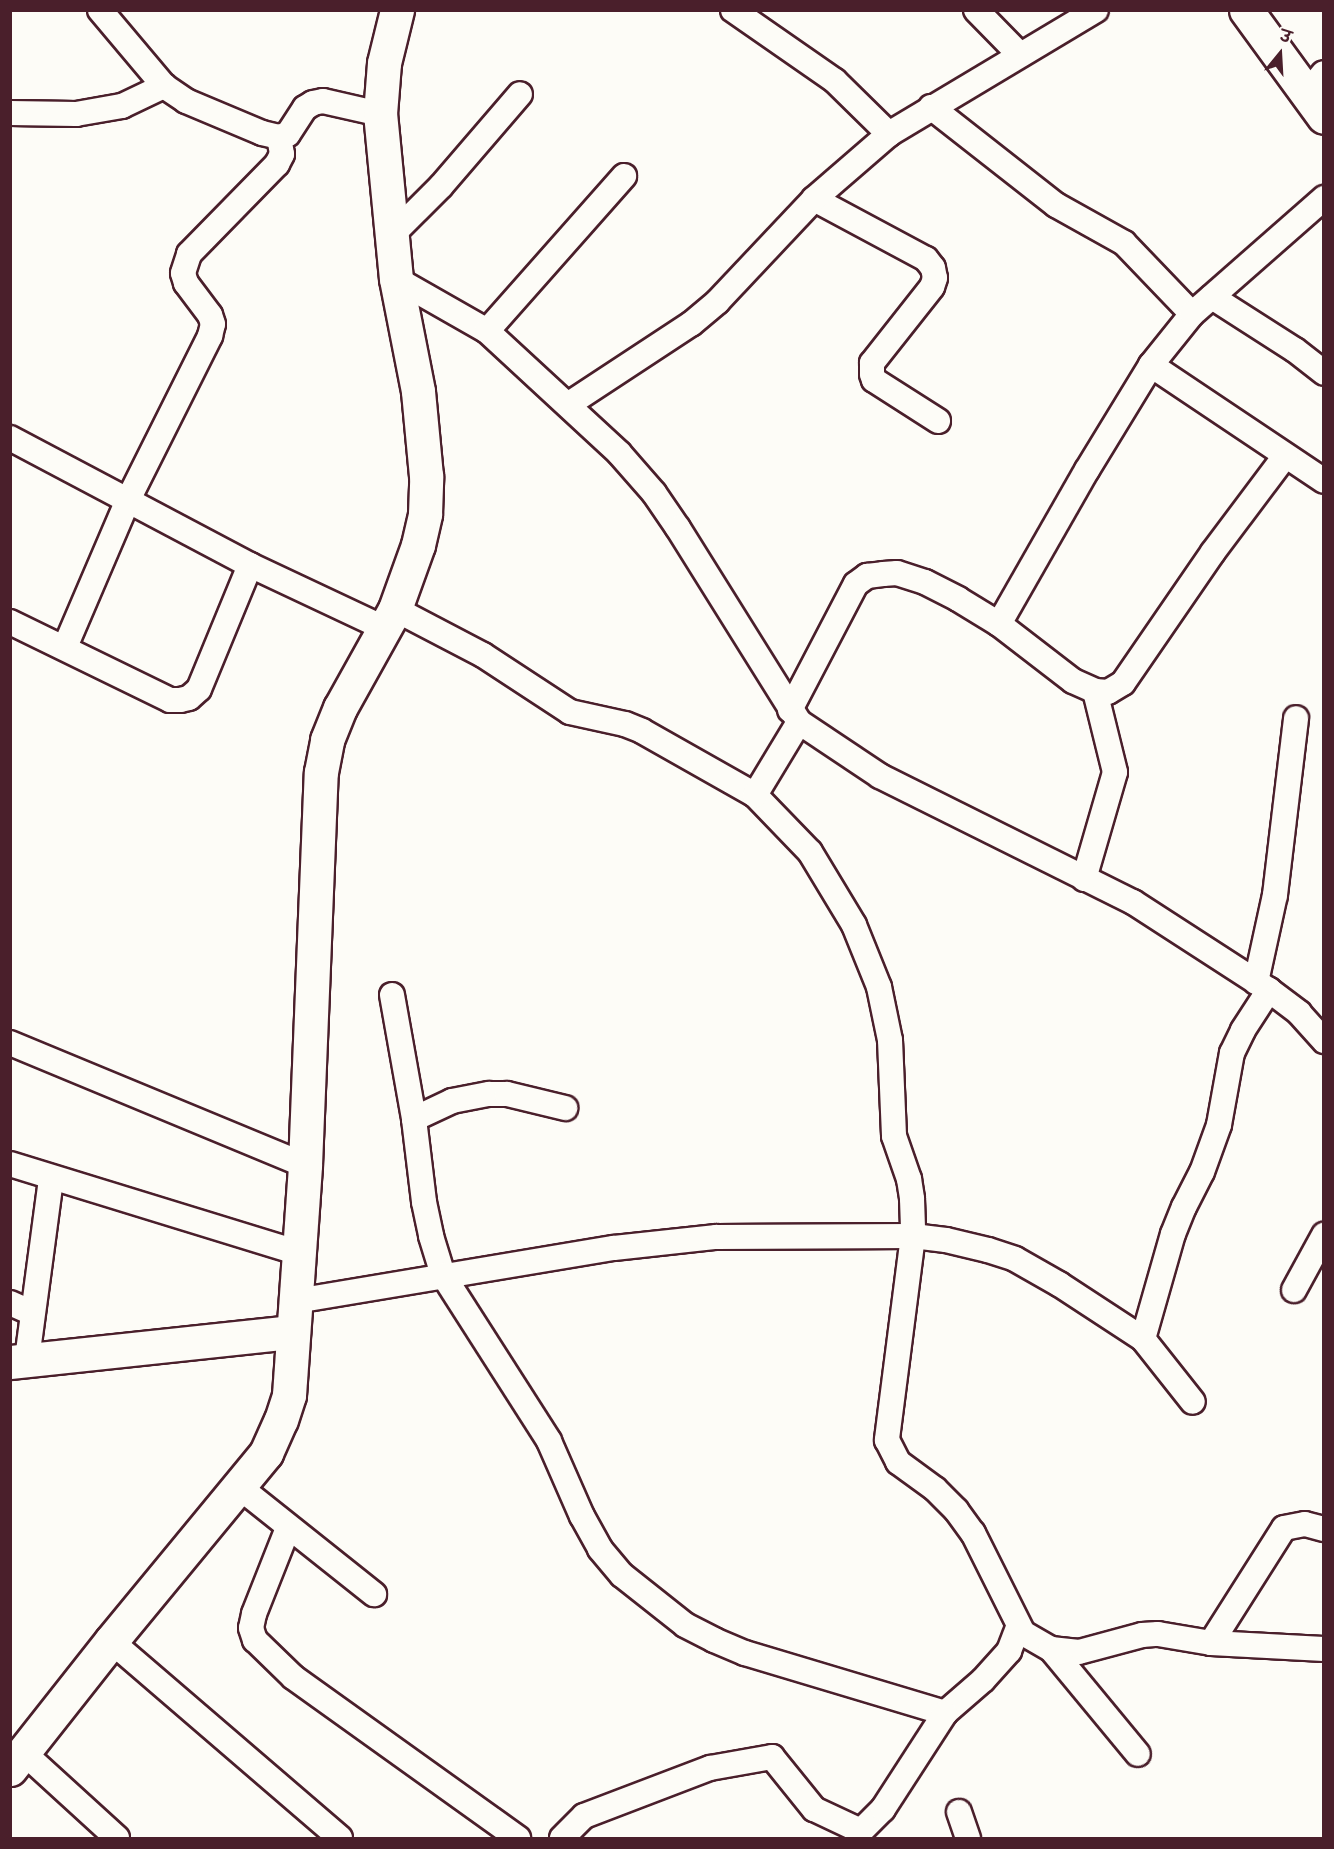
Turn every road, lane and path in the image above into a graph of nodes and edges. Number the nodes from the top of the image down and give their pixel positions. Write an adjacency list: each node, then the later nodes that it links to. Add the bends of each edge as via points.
1 (100, 10): 8 (street)
2 (397, 10): 13 (street, via 384,63)
3 (733, 10): 14 (street, via 835,81)
4 (976, 10): 7 (street)
5 (1096, 10): 7 (street)
6 (1246, 10): 10 (street)
7 (1020, 55): 11 (street)
8 (164, 86): 12 (street, via 122,106 85,113); 15 (street, via 214,114)
9 (520, 94): 19 (street, via 441,186)
10 (1318, 94)
11 (931, 107): 14 (street); 22 (street, via 1056,205 1124,243)
12 (10, 113)
13 (380, 114): 15 (street, via 323,101 313,103 305,108 294,127); 19 (street)
14 (889, 134): 18 (street)
15 (279, 137): 31 (street, via 282,154 277,164 189,254 183,273 186,283 213,324)
16 (624, 176): 23 (street)
17 (1323, 198): 21 (street)
18 (814, 199): 26 (street, via 718,301 691,324); 27 (street, via 926,259 933,268 932,287 872,363 872,370 874,381)
19 (392, 235): 20 (street)
20 (396, 279): 23 (street); 33 (street, via 418,391 426,476 425,514 418,545)
21 (1212, 297): 22 (street); 25 (street, via 1295,350)
22 (1192, 314): 24 (street)
23 (487, 331): 26 (street)
24 (1151, 366): 29 (street); 35 (street)
25 (1323, 373)
26 (569, 404): 38 (street, via 654,494)
27 (938, 421)
28 (10, 438): 31 (street)
29 (1285, 456): 30 (street); 37 (street, via 1123,683 1108,692)
30 (1323, 481)
31 (127, 502): 32 (street); 36 (street)
32 (250, 565): 33 (street); 36 (street, via 199,689 189,698 170,700)
33 (389, 618): 40 (street, via 483,655 570,712 642,731); 49 (street, via 340,708 327,740 321,772)
34 (10, 622): 36 (street)
35 (999, 624): 37 (street, via 1073,681); 38 (street, via 925,582 897,573 867,576 856,585)
36 (65, 647)
37 (1095, 691): 41 (street, via 1115,772)
38 (795, 716): 40 (street); 41 (street, via 880,776)
39 (1296, 718): 42 (street)
40 (754, 795): 52 (street, via 810,852 854,925 879,987 890,1040 894,1136 909,1179)
41 (1084, 879): 42 (street, via 1133,902)
42 (1263, 986): 44 (street, via 1299,1013); 60 (street, via 1232,1053 1219,1125 1173,1234)
43 (392, 995): 47 (street)
44 (1323, 1041)
45 (10, 1043): 49 (street)
46 (564, 1108): 47 (street, via 507,1094 489,1094 452,1101)
47 (414, 1119): 54 (street, via 429,1225)
48 (10, 1164): 50 (street)
49 (305, 1165): 53 (street)
50 (51, 1178): 53 (street); 58 (street)
51 (1323, 1234): 55 (street)
52 (913, 1236): 54 (street, via 716,1237 614,1248); 60 (street, via 963,1243 1016,1259); 67 (street, via 887,1440 898,1462 935,1489 973,1533)
53 (298, 1253): 56 (street)
54 (444, 1275): 56 (street); 72 (street, via 549,1441 600,1549 622,1575 686,1625 714,1640)
55 (1294, 1290)
56 (296, 1301): 59 (street)
57 (10, 1303): 58 (street)
58 (33, 1313): 61 (street)
59 (292, 1332): 61 (street); 63 (street, via 289,1395 281,1420 266,1453)
60 (1143, 1339): 62 (street)
61 (19, 1360)
62 (1192, 1402)
63 (238, 1486): 64 (street); 68 (street)
64 (288, 1528): 66 (street); 78 (street, via 254,1614 251,1628 255,1640 293,1677)
65 (1323, 1529): 69 (street, via 1305,1524 1284,1528)
66 (374, 1594)
67 (1018, 1628): 70 (street); 72 (street, via 1009,1651)
68 (111, 1641): 74 (street); 76 (street)
69 (1211, 1643): 70 (street, via 1158,1634 1079,1652); 71 (street)
70 (1051, 1649): 73 (street)
71 (1323, 1649)
72 (945, 1713): 79 (street, via 883,1809 861,1831 814,1809 772,1757 711,1768 584,1816)
73 (1138, 1754)
74 (17, 1761): 77 (street)
75 (959, 1812): 80 (street)
76 (337, 1838)
77 (117, 1839)
78 (518, 1839)
79 (562, 1839)
80 (968, 1839)

